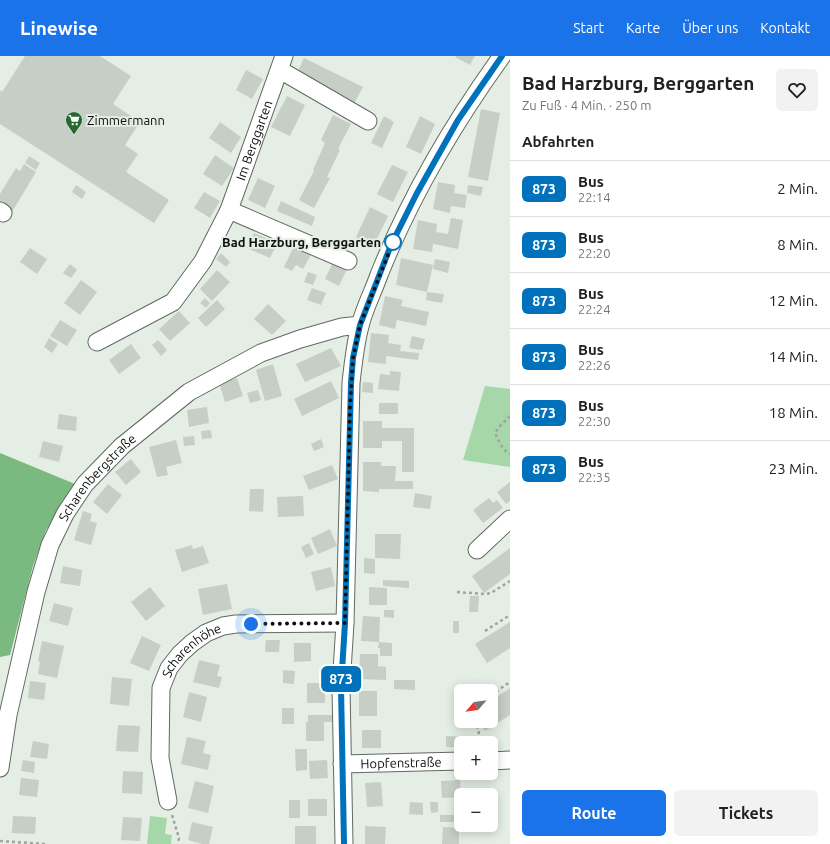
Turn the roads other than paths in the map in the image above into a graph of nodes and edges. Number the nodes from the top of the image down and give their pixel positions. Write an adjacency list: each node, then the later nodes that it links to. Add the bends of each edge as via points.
1 (502, 56): 6 (street, via 458,120 417,193 391,245)
2 (282, 63): 3 (street, Im Berggarten); 4 (street, Im Berggarten)
3 (368, 122)
4 (229, 210): 5 (street); 7 (street, Im Berggarten, via 203,261 173,302)
5 (348, 261)
6 (360, 325): 10 (street, via 351,383); 15 (street, Scharenbergstraße, via 342,327 261,353 189,392 122,446 85,484 65,514 50,545 36,592 8,715)
7 (97, 342)
8 (510, 518): 9 (street)
9 (477, 550)
10 (345, 623): 14 (street, via 341,687); 16 (street, Scharenhöhe, via 223,626 192,642 180,654 169,668 161,688 160,758)
11 (510, 760): 13 (street)
12 (454, 761): 14 (street, Hopfenstraße)
13 (498, 761)
14 (342, 764): 17 (street)
15 (0, 768)
16 (168, 801)
17 (344, 844)

